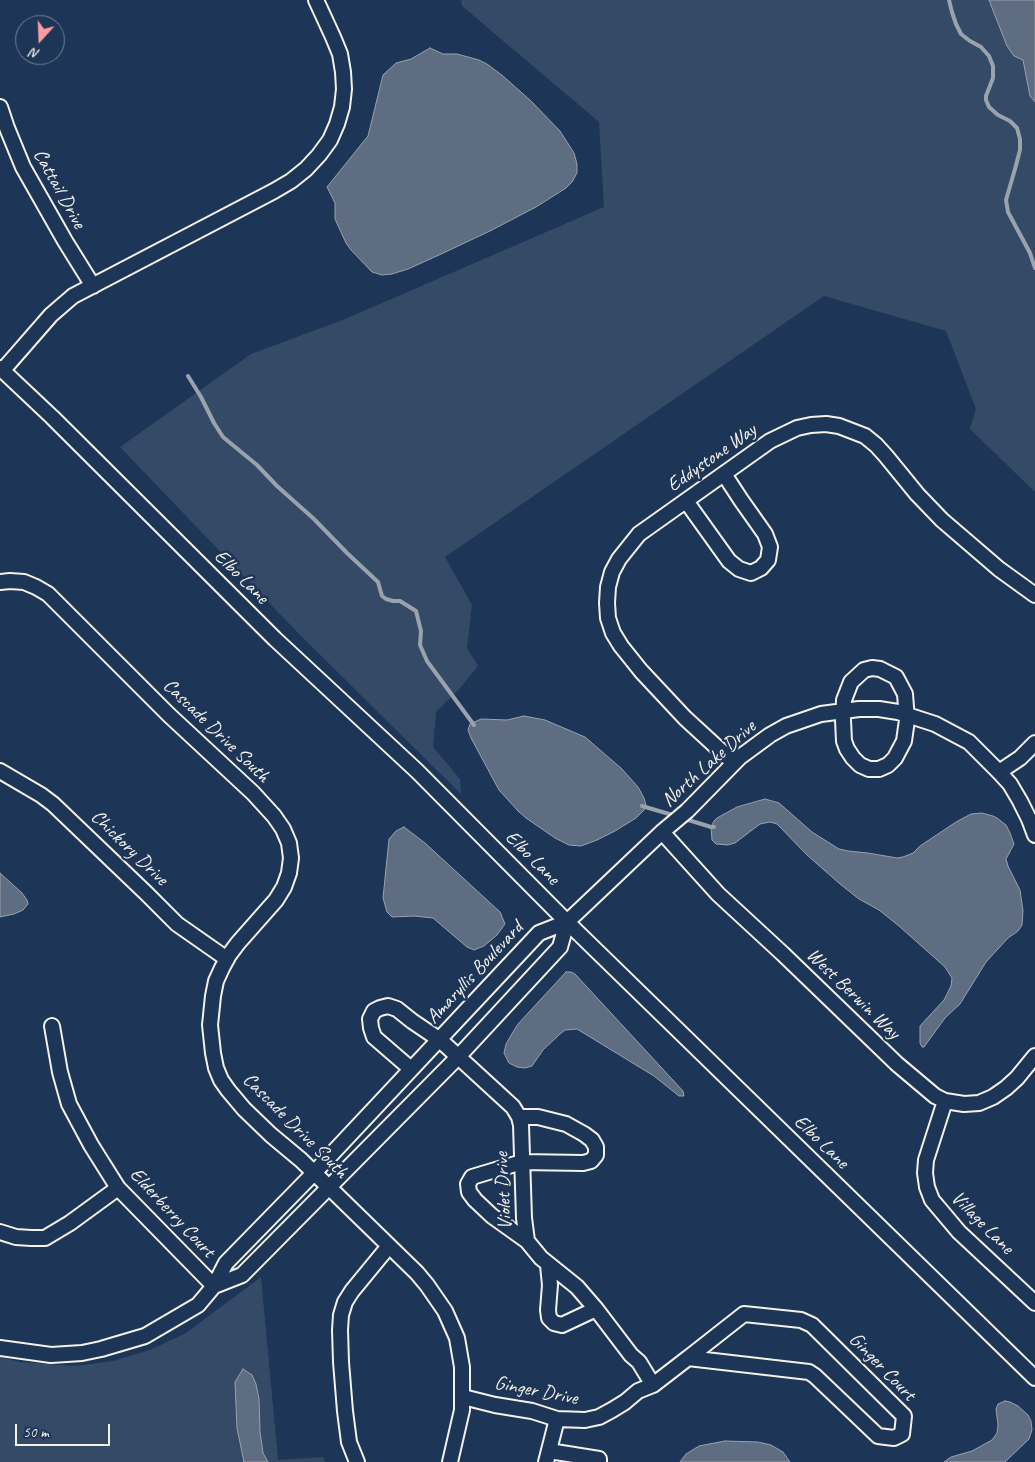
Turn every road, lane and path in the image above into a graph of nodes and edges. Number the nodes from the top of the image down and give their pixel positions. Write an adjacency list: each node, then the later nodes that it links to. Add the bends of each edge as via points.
1 (316, 0): 3 (street, via 334,37 344,72 342,107 337,124 319,155 291,181 274,191)
2 (0, 107): 3 (street, Cattail Drive, via 23,167)
3 (93, 286): 4 (street, via 73,296 51,315)
4 (1, 369): 17 (street, Elbo Lane)
5 (724, 474): 6 (street, Eddystone Way); 6 (street, via 765,534 770,547 768,560 762,568 751,572 739,569 729,561); 8 (street, Eddystone Way, via 770,441 797,428 826,424 865,436 942,520)
6 (686, 501): 12 (street, Eddystone Way, via 639,534 619,558 608,587 608,618 613,633 630,658 685,718)
7 (0, 582): 18 (street, Cascade Drive South, via 24,582 48,594 169,715 253,793 283,829 291,858 284,887)
8 (1035, 595)
9 (843, 710): 10 (street, North Lake Drive, via 879,709); 10 (street, via 851,682 864,670 872,668 896,677 905,694); 10 (street, via 843,736 847,749 860,765 869,769 879,769 895,758 904,741); 12 (street, North Lake Drive, via 786,726)
10 (907, 714): 14 (street, North Lake Drive, via 969,742)
11 (1035, 743): 14 (street)
12 (734, 763): 15 (street, North Lake Drive)
13 (0, 771): 18 (street, Chickory Drive, via 53,804 177,924)
14 (1000, 772): 16 (street, North Lake Drive, via 1020,801)
15 (662, 832): 17 (street, North Lake Drive); 24 (street, West Berwin Way, via 718,894 897,1064)
16 (1035, 835)
17 (567, 922): 20 (street, Amaryllis Boulevard, via 539,933); 22 (street, Amaryllis Boulevard, via 560,947); 39 (street, Elbo Lane)
18 (226, 959): 27 (street, Cascade Drive South, via 216,981 211,1010 216,1068 221,1080 244,1109)
19 (52, 1026): 28 (street, Elderberry Court, via 69,1104)
20 (440, 1040): 22 (street); 23 (street, Amaryllis Boulevard); 23 (street, via 397,1009 388,1006 374,1011 370,1028 374,1037)
21 (1035, 1056): 24 (street, West Berwin Way, via 1017,1078 993,1097 978,1103)
22 (458, 1057): 25 (street, via 513,1106); 29 (street, Amaryllis Boulevard)
23 (411, 1069): 27 (street, Amaryllis Boulevard)
24 (945, 1101): 35 (street, Village Lane, via 926,1160 926,1187 932,1200 959,1232)
25 (519, 1117): 26 (street, Violet Drive); 26 (street, via 538,1117 566,1124 592,1140 596,1147 596,1155 583,1163)
26 (522, 1162): 31 (street, Violet Drive); 31 (street, via 472,1177 468,1184 469,1192 492,1216)
27 (314, 1174): 29 (street, Cascade Drive South); 34 (street, Amaryllis Boulevard, via 226,1263)
28 (118, 1188): 30 (street, via 46,1238 16,1237); 34 (street, Elderberry Court)
29 (328, 1188): 32 (street, Cascade Drive South); 34 (street, Amaryllis Boulevard, via 242,1275)
30 (0, 1232)
31 (527, 1241): 33 (street, Violet Drive)
32 (389, 1246): 41 (street, Cascade Drive South, via 427,1285 452,1324 460,1354); 44 (street, via 352,1291 341,1315 345,1411 349,1442)
33 (548, 1265): 36 (street, Violet Drive, via 577,1287); 36 (street, via 548,1310 554,1323 562,1325)
34 (214, 1286): 37 (street, Amaryllis Boulevard, via 198,1305 145,1336 121,1344 82,1353 52,1355)
35 (1035, 1303)
36 (596, 1309): 40 (street, Violet Drive, via 639,1362)
37 (0, 1348)
38 (688, 1358): 38 (street, Ginger Court, via 809,1372 878,1436 894,1438 902,1434 904,1416 812,1325 802,1320 744,1314); 40 (street, Ginger Court)
39 (1035, 1378)
40 (652, 1386): 42 (street, Ginger Drive, via 598,1417)
41 (463, 1397): 42 (street, Ginger Drive); 45 (street, Cascade Drive South)
42 (557, 1419): 43 (street)
43 (548, 1456): 46 (street, via 599,1459)
44 (357, 1462)
45 (450, 1462)
46 (599, 1462)

